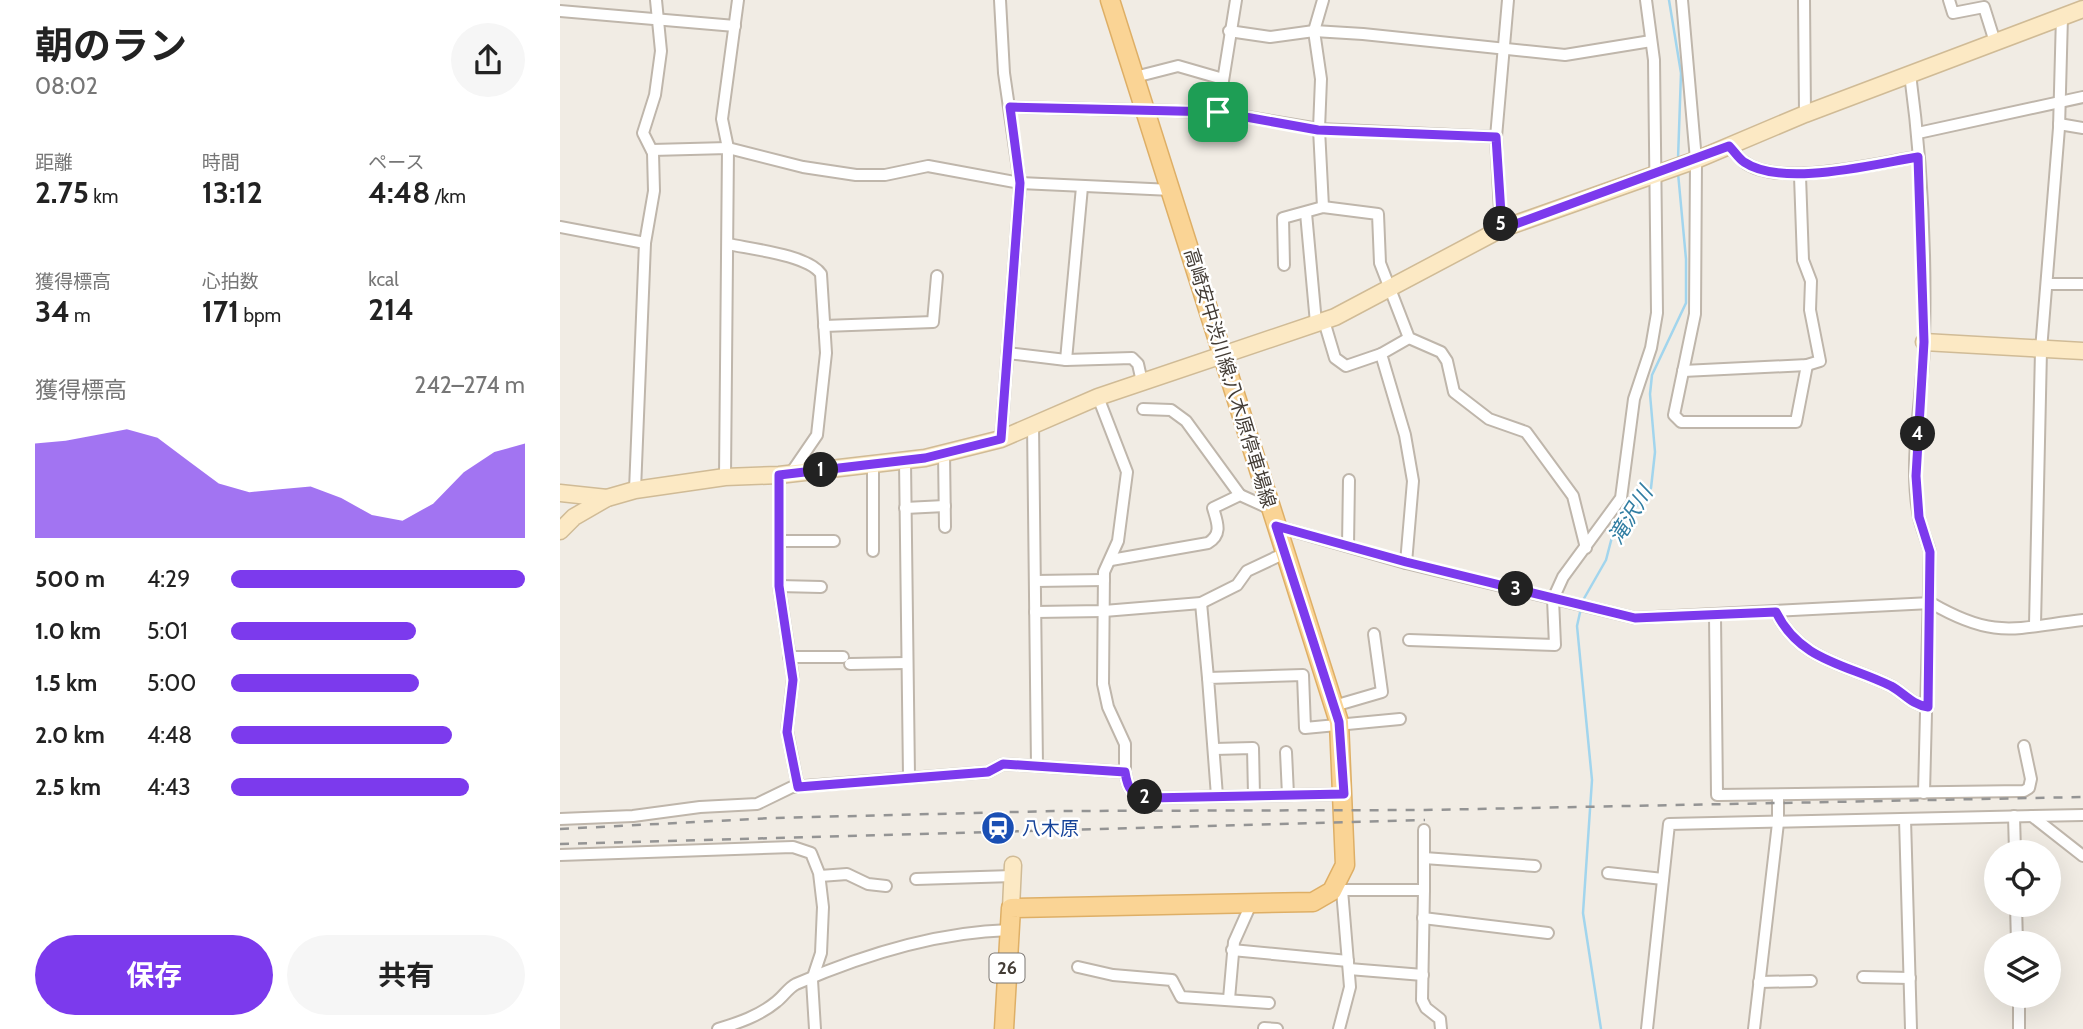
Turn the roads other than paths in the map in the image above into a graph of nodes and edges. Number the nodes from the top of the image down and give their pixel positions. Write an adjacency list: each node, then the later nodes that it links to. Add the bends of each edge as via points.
1 (656, 0): 15 (street)
2 (738, 0): 16 (street)
3 (1000, 0): 27 (street)
4 (1110, 0): 23 (main road, 高崎安中渋川線;八木原停車場線)
5 (1236, 0): 18 (street)
6 (1322, 0): 17 (street)
7 (1508, 0): 21 (street)
8 (1646, 0): 19 (street)
9 (1682, 0): 40 (street)
10 (1804, 0): 30 (street)
11 (1949, 0): 20 (street, via 1953,13 1984,7)
12 (2083, 9): 14 (street)
13 (560, 11): 15 (street)
14 (2062, 16): 20 (street); 26 (street)
15 (655, 19): 16 (street); 38 (street, via 661,51 655,95 643,132)
16 (735, 26): 37 (street, via 722,119)
17 (1314, 30): 18 (street, via 1270,37); 21 (street); 33 (street, via 1321,79)
18 (1229, 31): 24 (street)
19 (1651, 41): 21 (street, via 1565,55); 41 (street)
20 (1995, 42): 22 (street)
21 (1503, 51): 35 (street)
22 (1910, 74): 30 (street); 34 (street)
23 (1135, 77): 24 (street, via 1178,66); 28 (main road, 高崎安中渋川線;八木原停車場線)
24 (1223, 79): 29 (street)
25 (2083, 97): 26 (street)
26 (2058, 102): 31 (street); 34 (street)
27 (1010, 107): 28 (street); 43 (street)
28 (1147, 112): 29 (street); 45 (main road, 高崎安中渋川線;八木原停車場線)
29 (1218, 112): 33 (street)
30 (1805, 114): 36 (street)
31 (2059, 124): 32 (street); 54 (street)
32 (2083, 128)
33 (1318, 130): 35 (street); 46 (street)
34 (1918, 133): 39 (street)
35 (1496, 137): 49 (street)
36 (1729, 146): 40 (street); 42 (street, via 1744,162)
37 (727, 148): 38 (street); 43 (street, via 856,175 885,175 928,166); 51 (street)
38 (652, 150): 50 (street, via 654,191)
39 (1918, 157): 42 (street); 60 (street)
40 (1696, 160): 41 (street); 68 (street, via 1695,314)
41 (1657, 172): 49 (street); 92 (street, via 1657,303 1651,348 1634,399 1620,498)
42 (1800, 176): 67 (street, via 1803,260 1811,281 1810,310 1819,361)
43 (1020, 183): 44 (street); 63 (street)
44 (1082, 187): 45 (street); 66 (street)
45 (1172, 190): 64 (main road, 高崎安中渋川線;八木原停車場線)
46 (1323, 208): 47 (street); 56 (street, via 1378,214 1380,263)
47 (1306, 214): 52 (street, via 1283,218); 57 (street)
48 (560, 227): 50 (street)
49 (1502, 229): 56 (street)
50 (645, 243): 80 (street)
51 (728, 244): 58 (street, via 815,266 821,274); 78 (street)
52 (1284, 265)
53 (937, 276): 58 (street, via 933,322)
54 (2048, 284): 55 (street); 61 (street)
55 (2083, 284)
56 (1389, 291): 57 (street); 59 (street)
57 (1320, 322): 64 (street); 65 (street, via 1335,358 1346,366)
58 (824, 326): 77 (street, via 826,353 817,435)
59 (1409, 338): 65 (street); 92 (street, via 1441,352 1454,392 1489,419 1526,432 1573,496)
60 (1924, 342): 61 (street); 103 (street, via 1916,476 1919,517 1930,552)
61 (2041, 350): 62 (street); 109 (street)
62 (2083, 351)
63 (1007, 353): 66 (street); 73 (street)
64 (1222, 354): 69 (street); 86 (main road, 高崎安中渋川線;八木原停車場線)
65 (1381, 354): 96 (street, via 1413,481)
66 (1066, 360): 69 (street, via 1132,358)
67 (1807, 365): 68 (street); 68 (street, via 1796,422 1681,422 1674,415 1674,403)
68 (1683, 371)
69 (1142, 382): 70 (street)
70 (1098, 397): 72 (street); 95 (street, via 1127,472 1124,513)
71 (1143, 409): 82 (street, via 1171,410 1186,421)
72 (1033, 424): 73 (street); 98 (street)
73 (1001, 439): 74 (street)
74 (944, 453): 75 (street); 84 (street)
75 (905, 460): 76 (street); 85 (street)
76 (873, 464): 77 (street); 93 (street)
77 (785, 474): 78 (street); 89 (street)
78 (725, 477): 80 (street)
79 (1349, 480): 91 (street)
80 (635, 490): 83 (street)
81 (560, 493): 83 (street)
82 (1240, 495): 86 (street); 95 (street, via 1213,508 1219,530 1208,543)
83 (607, 498): 88 (street)
84 (945, 506): 85 (street); 87 (street)
85 (905, 508): 113 (street)
86 (1274, 517): 91 (street); 94 (main road, 高崎安中渋川線;八木原停車場線)
87 (945, 527)
88 (560, 531)
89 (779, 541): 90 (street); 99 (street)
90 (834, 541)
91 (1348, 546): 96 (street)
92 (1586, 548): 101 (street, via 1563,577)
93 (873, 551)
94 (1285, 553): 102 (street); 115 (main road, 高崎安中渋川線;八木原停車場線)
95 (1111, 560): 97 (street)
96 (1406, 562): 101 (street)
97 (1104, 580): 98 (street); 104 (street)
98 (1035, 581): 105 (street)
99 (779, 586): 100 (street); 112 (street)
100 (821, 587)
101 (1553, 599): 107 (street, via 1635,618); 111 (street, via 1555,645)
102 (1200, 603): 104 (street); 114 (street)
103 (1931, 603): 106 (street); 109 (street, via 1983,628 2014,630); 116 (street)
104 (1104, 611): 105 (street); 123 (street, via 1103,684 1125,744)
105 (1035, 612): 122 (street)
106 (1776, 612): 107 (street); 116 (street, via 1786,633 1834,666 1855,670)
107 (1715, 616): 131 (street, via 1717,796)
108 (2083, 620): 109 (street)
109 (2035, 625)
110 (1374, 634): 115 (street, via 1382,692)
111 (1409, 640)
112 (789, 657): 113 (street); 125 (street, via 793,680 787,732)
113 (907, 663): 124 (street)
114 (1208, 678): 118 (street, via 1303,675 1306,728); 120 (street)
115 (1334, 706): 118 (main road, 高崎安中渋川線;八木原停車場線)
116 (1928, 707): 126 (street)
117 (1400, 719): 118 (street)
118 (1339, 724): 128 (main road, 高崎安中渋川線;八木原停車場線)
119 (2024, 746): 126 (street, via 2031,779 2024,791)
120 (1214, 749): 129 (street, via 1253,748); 130 (street)
121 (1286, 752): 127 (street)
122 (1037, 766): 123 (street); 124 (street, via 1003,764 988,772)
123 (1125, 772): 130 (street, via 1127,789 1149,798)
124 (909, 777): 125 (street)
125 (798, 787): 135 (street, via 757,804)
126 (1924, 793): 131 (street)
127 (1288, 794): 128 (street); 129 (street)
128 (1344, 794): 150 (main road, 高崎安中渋川線;八木原停車場線, via 1345,865)
129 (1254, 795): 130 (street)
130 (1217, 796)
131 (1778, 796): 137 (street)
132 (2083, 815): 134 (street)
133 (2014, 816): 134 (street); 136 (street); 139 (street)
134 (2032, 816): 141 (street)
135 (560, 819)
136 (1905, 819): 137 (street); 162 (street)
137 (1778, 823): 148 (street, via 1669,824); 165 (street)
138 (1424, 830): 142 (street)
139 (2015, 840)
140 (560, 855): 146 (street, via 793,847 811,853)
141 (2083, 856)
142 (1424, 858): 143 (street); 151 (street)
143 (1535, 866)
144 (1013, 871): 147 (street); 153 (street)
145 (1608, 873): 148 (street)
146 (820, 876): 149 (street, via 847,874); 163 (street, via 821,953)
147 (916, 879)
148 (1663, 879): 176 (street)
149 (886, 886)
150 (1339, 888): 151 (street); 152 (main road, via 1313,902); 158 (street)
151 (1424, 890): 154 (street)
152 (1251, 904): 153 (main road); 157 (street)
153 (1011, 908): 155 (main road, 26)
154 (1423, 918): 156 (street); 160 (street)
155 (1009, 930): 163 (street, via 969,931 880,952); 172 (main road, 26)
156 (1548, 933)
157 (1232, 950): 158 (street); 166 (street)
158 (1349, 965): 160 (street); 174 (street, via 1348,1005)
159 (1078, 967): 166 (street, via 1172,981 1181,997)
160 (1423, 975): 175 (street, via 1422,1000 1440,1019)
161 (1863, 978): 162 (street)
162 (1910, 978): 178 (street)
163 (812, 980): 170 (street, via 794,985 776,1003 747,1020); 171 (street)
164 (1811, 981): 165 (street)
165 (1759, 982): 177 (street)
166 (1228, 999): 167 (street)
167 (1269, 1003)
168 (2019, 1008): 179 (street)
169 (1264, 1028): 173 (street)
170 (718, 1029)
171 (815, 1029)
172 (1004, 1029)
173 (1277, 1029)
174 (1339, 1029)
175 (1441, 1029)
176 (1647, 1029)
177 (1754, 1029)
178 (1911, 1029)
179 (2020, 1029)

